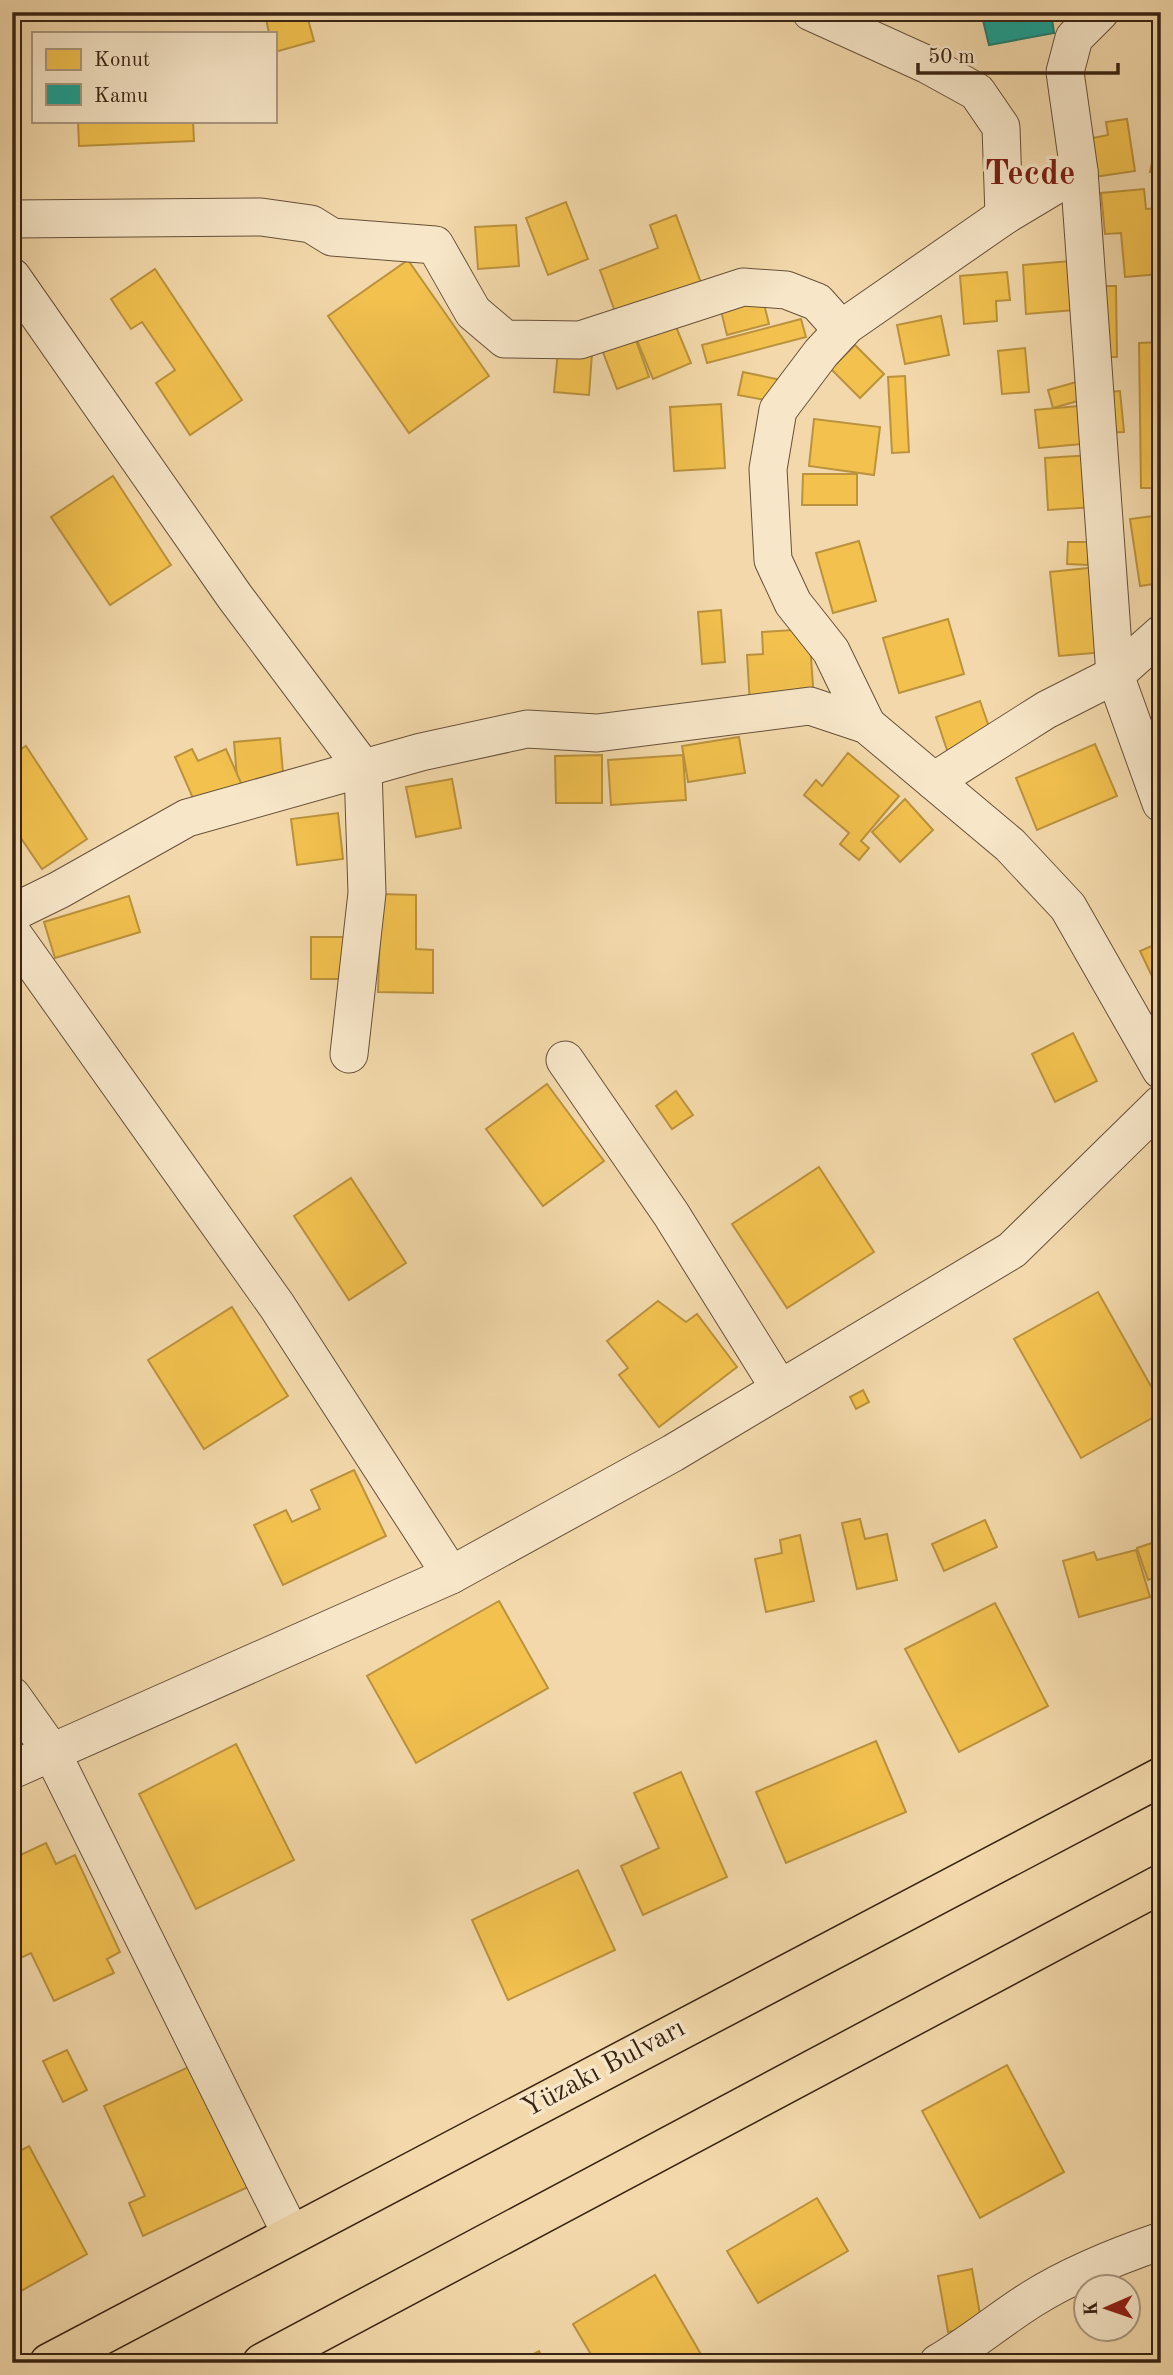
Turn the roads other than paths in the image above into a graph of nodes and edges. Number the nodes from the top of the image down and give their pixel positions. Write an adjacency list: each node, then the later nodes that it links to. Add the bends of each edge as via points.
1 (811, 12): 4 (street, via 977,92 1001,127)
2 (1100, 12): 3 (street, via 1074,38 1065,72)
3 (1079, 171): 4 (street); 9 (street)
4 (1004, 216): 7 (street)
5 (12, 219): 7 (street, via 261,217 311,224 332,237 435,245 472,312 505,338 580,340 743,287 786,290 817,302)
6 (12, 277): 11 (street, via 235,597)
7 (842, 330): 10 (street, via 778,410 768,469 772,547 773,560 793,603 831,651)
8 (1161, 634): 9 (street)
9 (1115, 676): 12 (street, via 1046,710); 13 (street)
10 (867, 725): 11 (street, via 810,706 597,733 527,729); 12 (street)
11 (363, 768): 14 (street, via 187,818); 16 (street, via 367,893)
12 (934, 781): 18 (street, via 1010,845 1068,907)
13 (1161, 803)
14 (12, 913)
15 (12, 933): 21 (street, via 277,1306)
16 (349, 1054)
17 (565, 1060): 20 (street, via 671,1214)
18 (1161, 1070)
19 (1161, 1104): 20 (street, via 1012,1250)
20 (780, 1388): 21 (street, via 673,1453)
21 (451, 1575): 23 (street)
22 (12, 1696): 23 (street)
23 (51, 1751): 24 (street); 27 (street)
24 (12, 1770)
25 (1161, 1777): 27 (main road, Yüzakı Bulvarı)
26 (1161, 1884): 31 (main road)
27 (291, 2234): 29 (main road, Yüzakı Bulvarı)
28 (1161, 2241): 30 (street, via 1115,2257 1032,2298)
29 (65, 2359)
30 (950, 2359)
31 (262, 2363)

